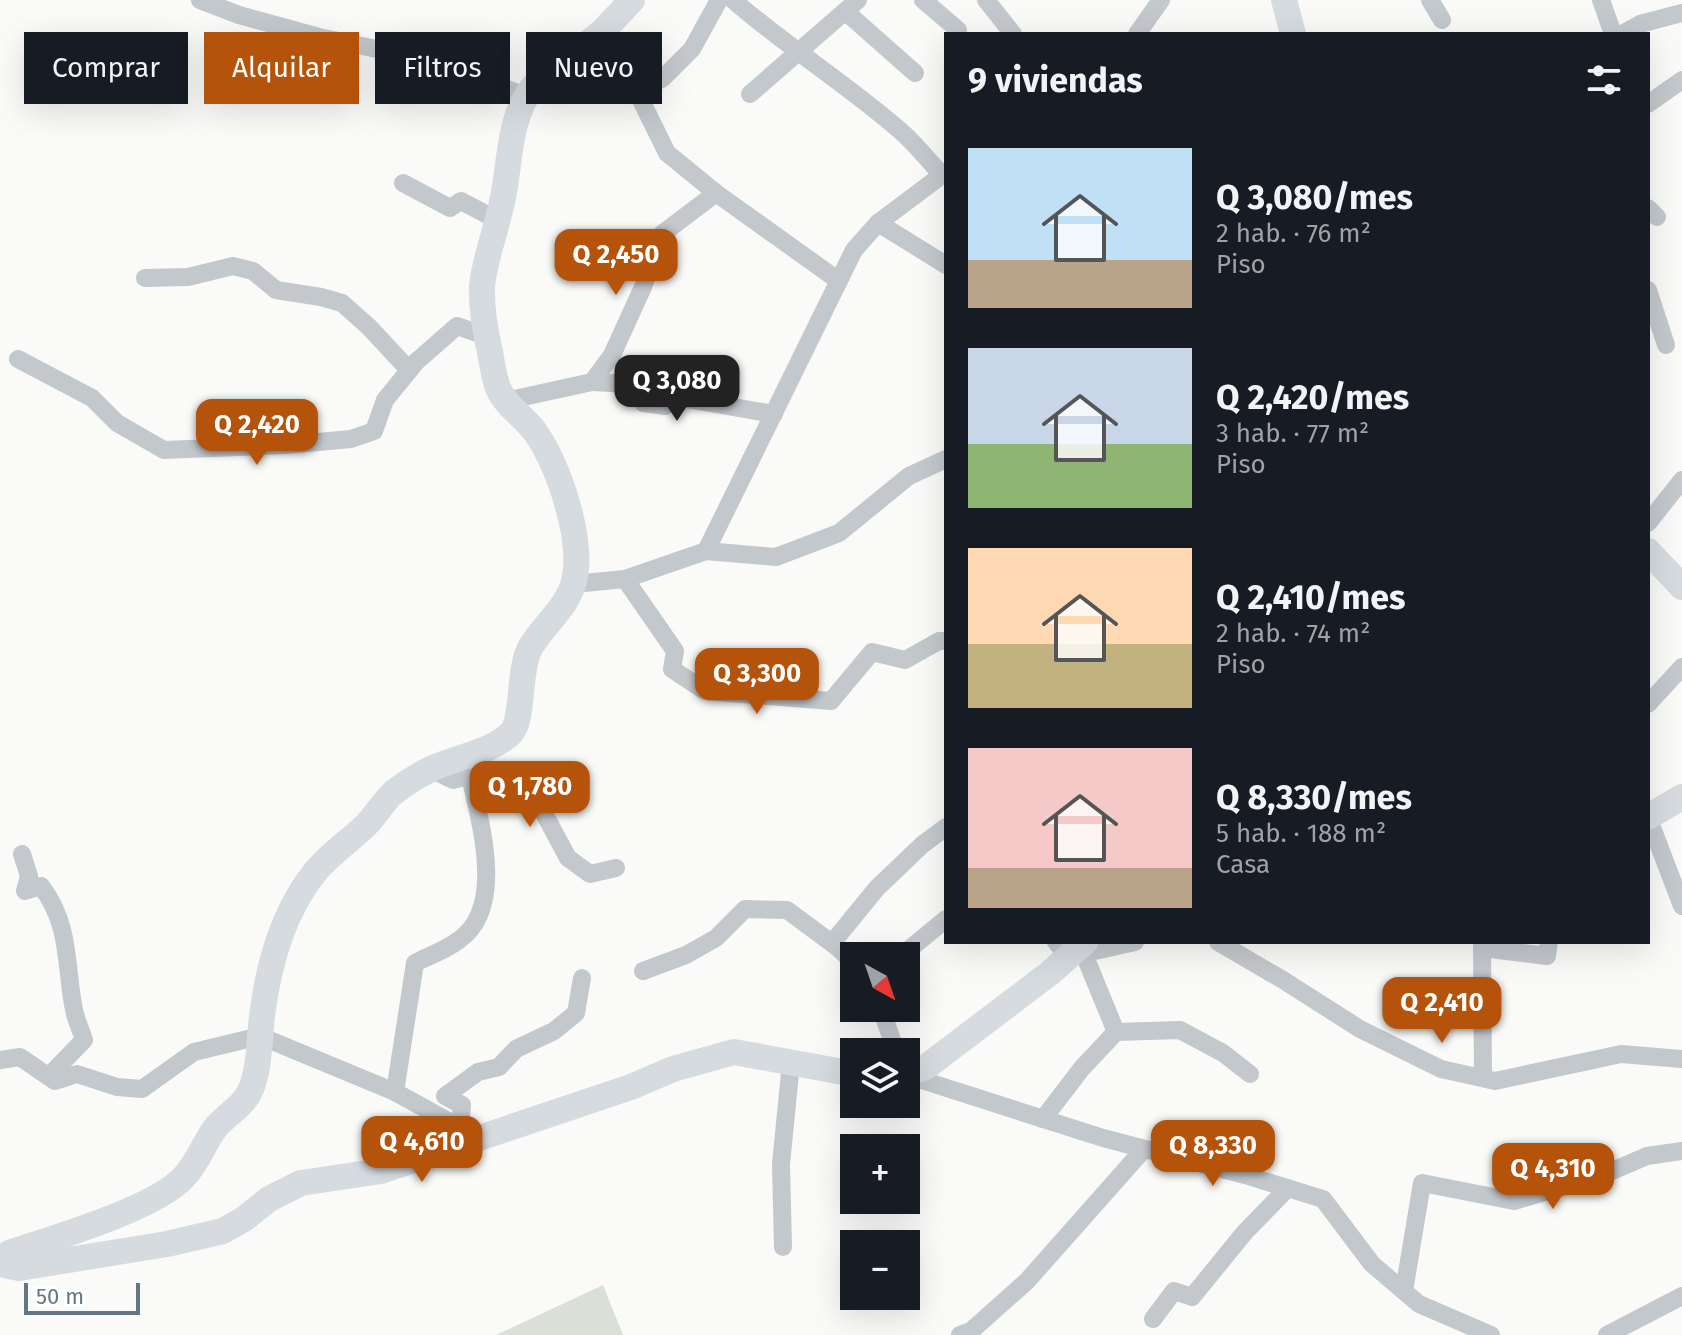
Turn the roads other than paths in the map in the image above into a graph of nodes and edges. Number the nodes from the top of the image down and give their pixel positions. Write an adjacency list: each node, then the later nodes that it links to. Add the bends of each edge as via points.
1 (200, 0): 25 (street, via 306,33 434,61)
2 (632, 0): 25 (street)
3 (719, 0): 22 (street, via 692,49)
4 (733, 0): 20 (street)
5 (923, 0): 14 (street)
6 (986, 0): 15 (street)
7 (1161, 0): 16 (street)
8 (1284, 0): 17 (street)
9 (1430, 0): 13 (street)
10 (1601, 0): 18 (street)
11 (852, 6): 20 (street); 21 (street)
12 (1682, 13): 19 (street)
13 (1442, 20)
14 (958, 30)
15 (1011, 32)
16 (1138, 32)
17 (1292, 32)
18 (1612, 32)
19 (1626, 32)
20 (799, 53): 24 (street); 28 (street, via 865,101)
21 (915, 73)
22 (662, 79)
23 (1682, 80): 26 (street)
24 (750, 94)
25 (525, 96): 31 (street)
26 (1650, 103)
27 (643, 104): 30 (street, via 667,153)
28 (944, 173): 32 (street)
29 (403, 183): 31 (street, via 450,208 461,201)
30 (716, 193): 35 (street); 41 (street, via 662,234 612,355)
31 (499, 221): 37 (street, via 483,282)
32 (878, 223): 33 (street); 35 (street, via 854,250)
33 (944, 264)
34 (145, 278): 40 (street, via 188,277 233,266 253,271 276,290 342,303)
35 (839, 281): 43 (street)
36 (1650, 296): 38 (street)
37 (486, 336): 40 (street, via 457,326); 42 (street)
38 (1666, 345)
39 (18, 359): 40 (street, via 92,398 117,423 164,450 351,439 374,431 385,400)
40 (409, 370)
41 (592, 382): 42 (street); 43 (street, via 631,384 643,403 665,406 670,396)
42 (505, 401): 50 (street, via 535,432 549,458 576,536)
43 (774, 414): 47 (street)
44 (944, 460): 47 (street, via 909,476 839,533 776,557)
45 (1682, 480): 46 (street)
46 (1650, 520)
47 (706, 551): 49 (street)
48 (1650, 553): 51 (street)
49 (625, 579): 50 (street); 52 (street, via 675,651 672,669 705,691 831,701 872,652 905,660)
50 (574, 584): 55 (street, via 526,657 514,731)
51 (1682, 587)
52 (944, 641)
53 (1682, 667): 54 (street)
54 (1650, 702)
55 (430, 769): 56 (street, via 453,780); 76 (street, via 394,793 301,893 279,938)
56 (470, 776): 62 (street, via 487,771 539,804 568,858 590,874); 88 (street, via 485,847 485,897 476,921 460,940 415,963)
57 (1682, 797): 58 (street)
58 (1650, 816)
59 (1650, 822): 63 (street)
60 (944, 829): 66 (street, via 877,888)
61 (22, 854): 77 (street, via 29,876 25,891 41,886 54,903)
62 (616, 868)
63 (1682, 906)
64 (944, 921): 65 (street)
65 (918, 942)
66 (832, 943): 72 (street); 73 (street, via 787,910 745,909 716,938)
67 (1117, 944): 71 (street)
68 (1221, 944): 86 (street, via 1360,1029 1441,1069)
69 (1549, 944): 70 (street, via 1547,956)
70 (1482, 945): 86 (street)
71 (1073, 949): 75 (street); 81 (street)
72 (840, 950)
73 (643, 971)
74 (582, 978): 90 (street, via 576,1013 554,1031 516,1049 499,1067 478,1072 445,1096 462,1105)
75 (1116, 1032): 84 (street, via 1180,1030); 89 (street)
76 (260, 1036): 83 (street, via 194,1052 142,1089); 88 (street); 90 (street, via 256,1071 245,1100 215,1128 197,1163 181,1180 119,1214 9,1253 0,1264 19,1268 223,1231 301,1183 381,1171)
77 (84, 1040): 83 (street); 85 (street)
78 (1682, 1059): 86 (street, via 1621,1054 1495,1081)
79 (0, 1060): 85 (street, via 20,1057)
80 (791, 1063): 82 (street); 90 (street, via 734,1052); 94 (street, via 781,1164)
81 (920, 1069)
82 (840, 1072)
83 (77, 1074): 85 (street, via 55,1081)
84 (1250, 1074)
85 (49, 1076)
86 (1483, 1078)
87 (920, 1079): 89 (street)
88 (395, 1092): 90 (street)
89 (1043, 1119): 91 (street)
90 (470, 1133)
91 (1144, 1149): 93 (street); 98 (street, via 1027,1281)
92 (1682, 1151): 95 (street, via 1647,1156 1514,1201 1422,1183)
93 (1288, 1188): 95 (street, via 1323,1199 1372,1264); 97 (street, via 1192,1297 1174,1291)
94 (783, 1247)
95 (1404, 1291): 99 (street, via 1419,1304)
96 (1682, 1296): 100 (street)
97 (1153, 1319)
98 (960, 1335)
99 (1491, 1335)
100 (1607, 1335)

